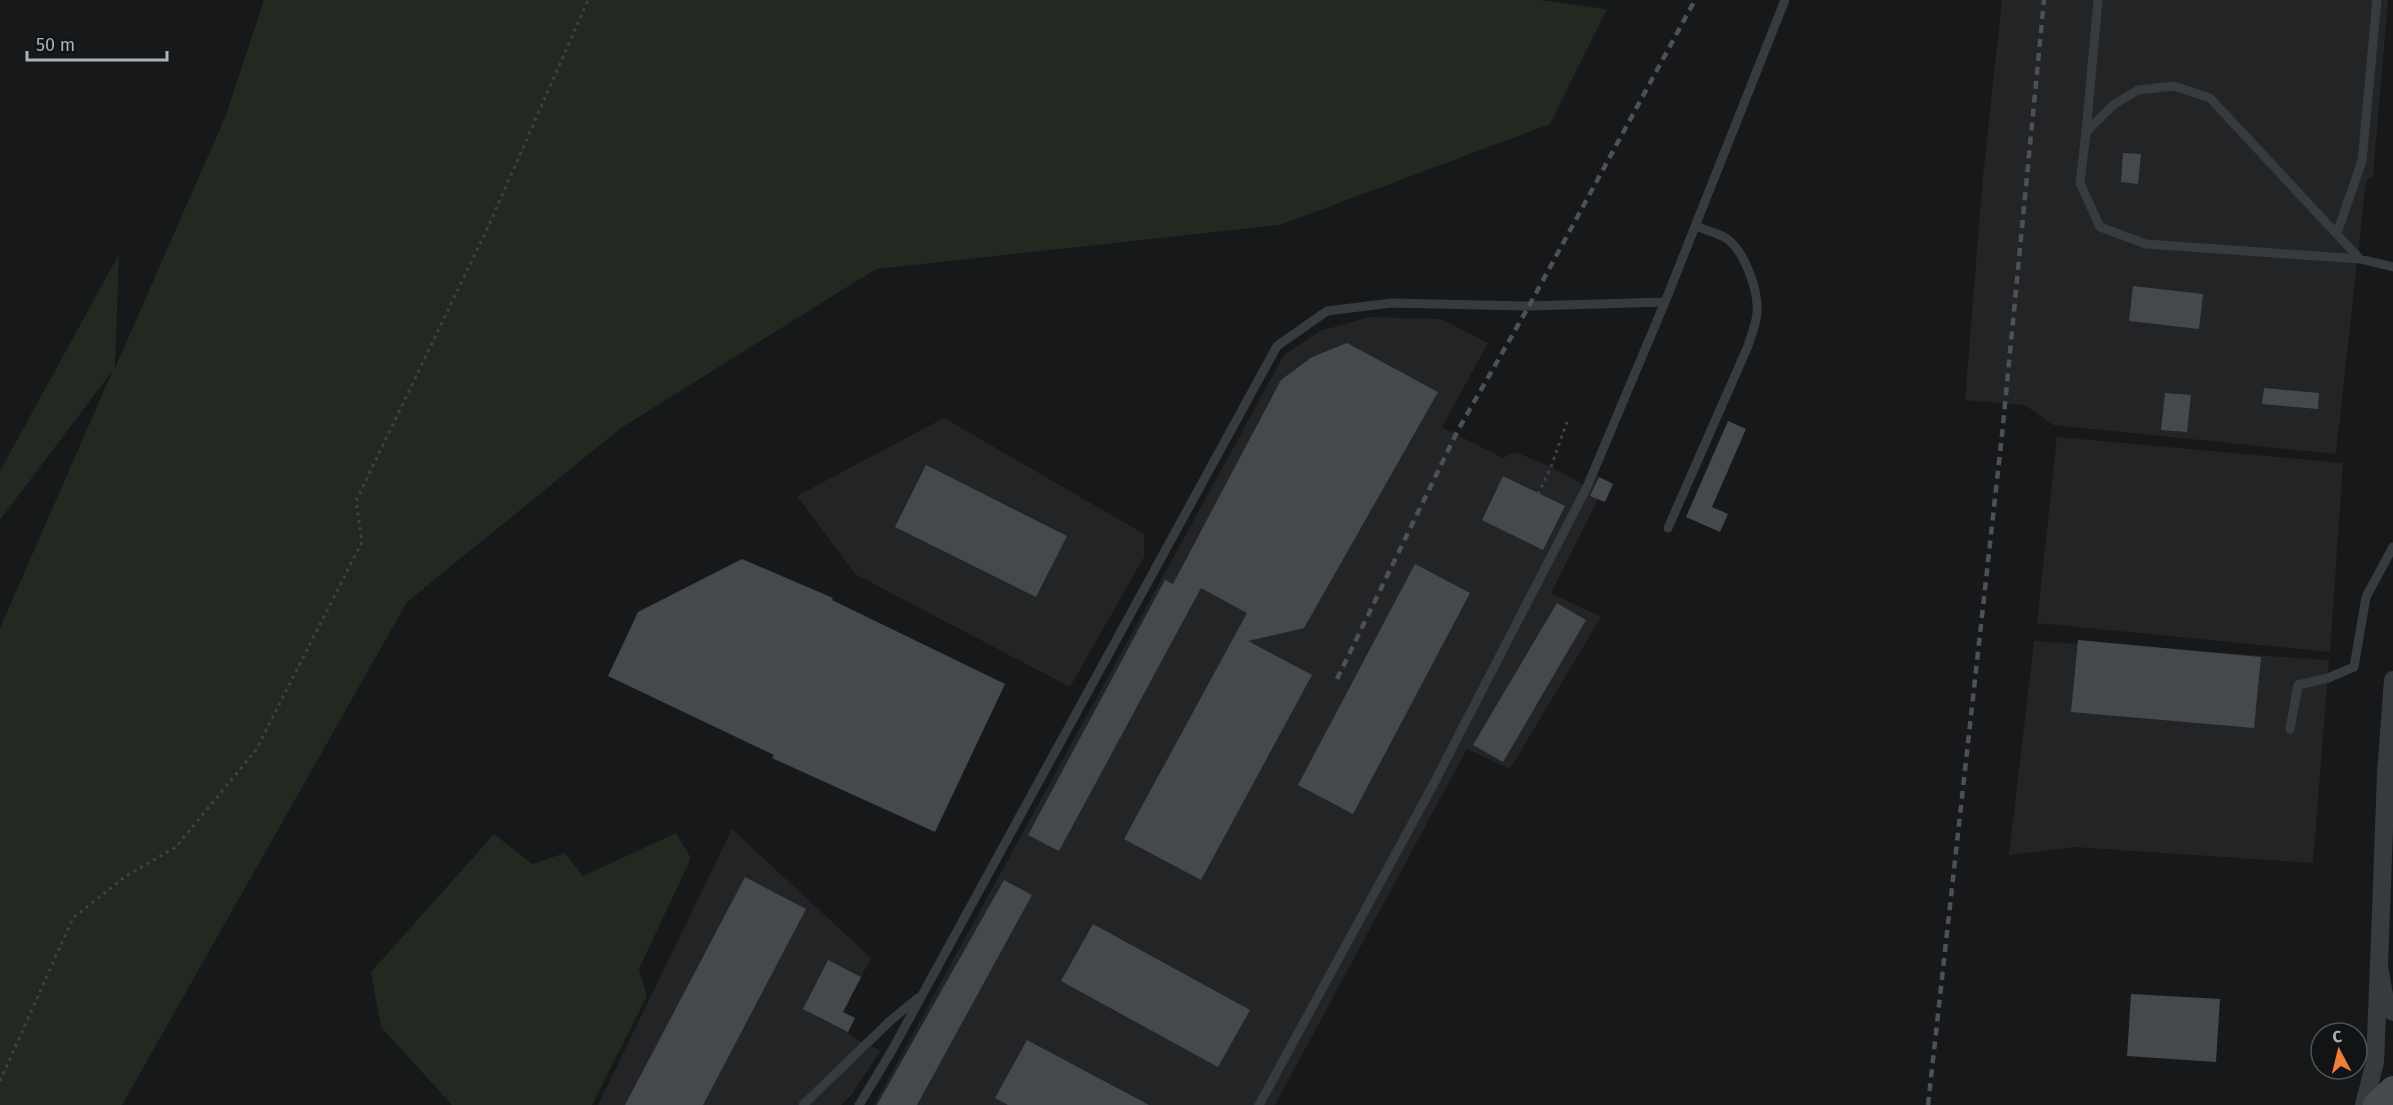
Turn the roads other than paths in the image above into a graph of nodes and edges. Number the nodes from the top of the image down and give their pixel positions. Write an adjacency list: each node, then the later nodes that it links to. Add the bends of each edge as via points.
1 (1785, 0): 5 (lane)
2 (2098, 0): 4 (lane)
3 (2377, 0): 6 (lane, via 2362,161)
4 (2086, 132): 6 (lane, via 2113,105 2138,90 2174,86 2210,98); 7 (lane, via 2080,183 2100,227 2146,244)
5 (1696, 226): 9 (lane); 10 (lane, via 1727,239 1738,253 1749,271 1757,315 1748,346)
6 (2337, 233): 7 (lane)
7 (2360, 259): 8 (lane)
8 (2393, 267)
9 (1665, 302): 15 (lane, via 1529,306 1391,303 1327,311 1277,346); 20 (lane, via 1587,487 1433,785)
10 (1668, 528)
11 (2393, 547): 13 (lane, via 2366,597 2354,667 2298,685)
12 (2393, 680): 14 (street)
13 (2290, 729)
14 (2379, 966): 16 (street, via 2384,995); 21 (street, via 2375,1062)
15 (922, 995): 18 (lane); 19 (lane)
16 (2393, 1012)
17 (2393, 1089): 22 (main road)
18 (802, 1105)
19 (859, 1105)
20 (1259, 1105)
21 (2364, 1105)
22 (2376, 1105)

